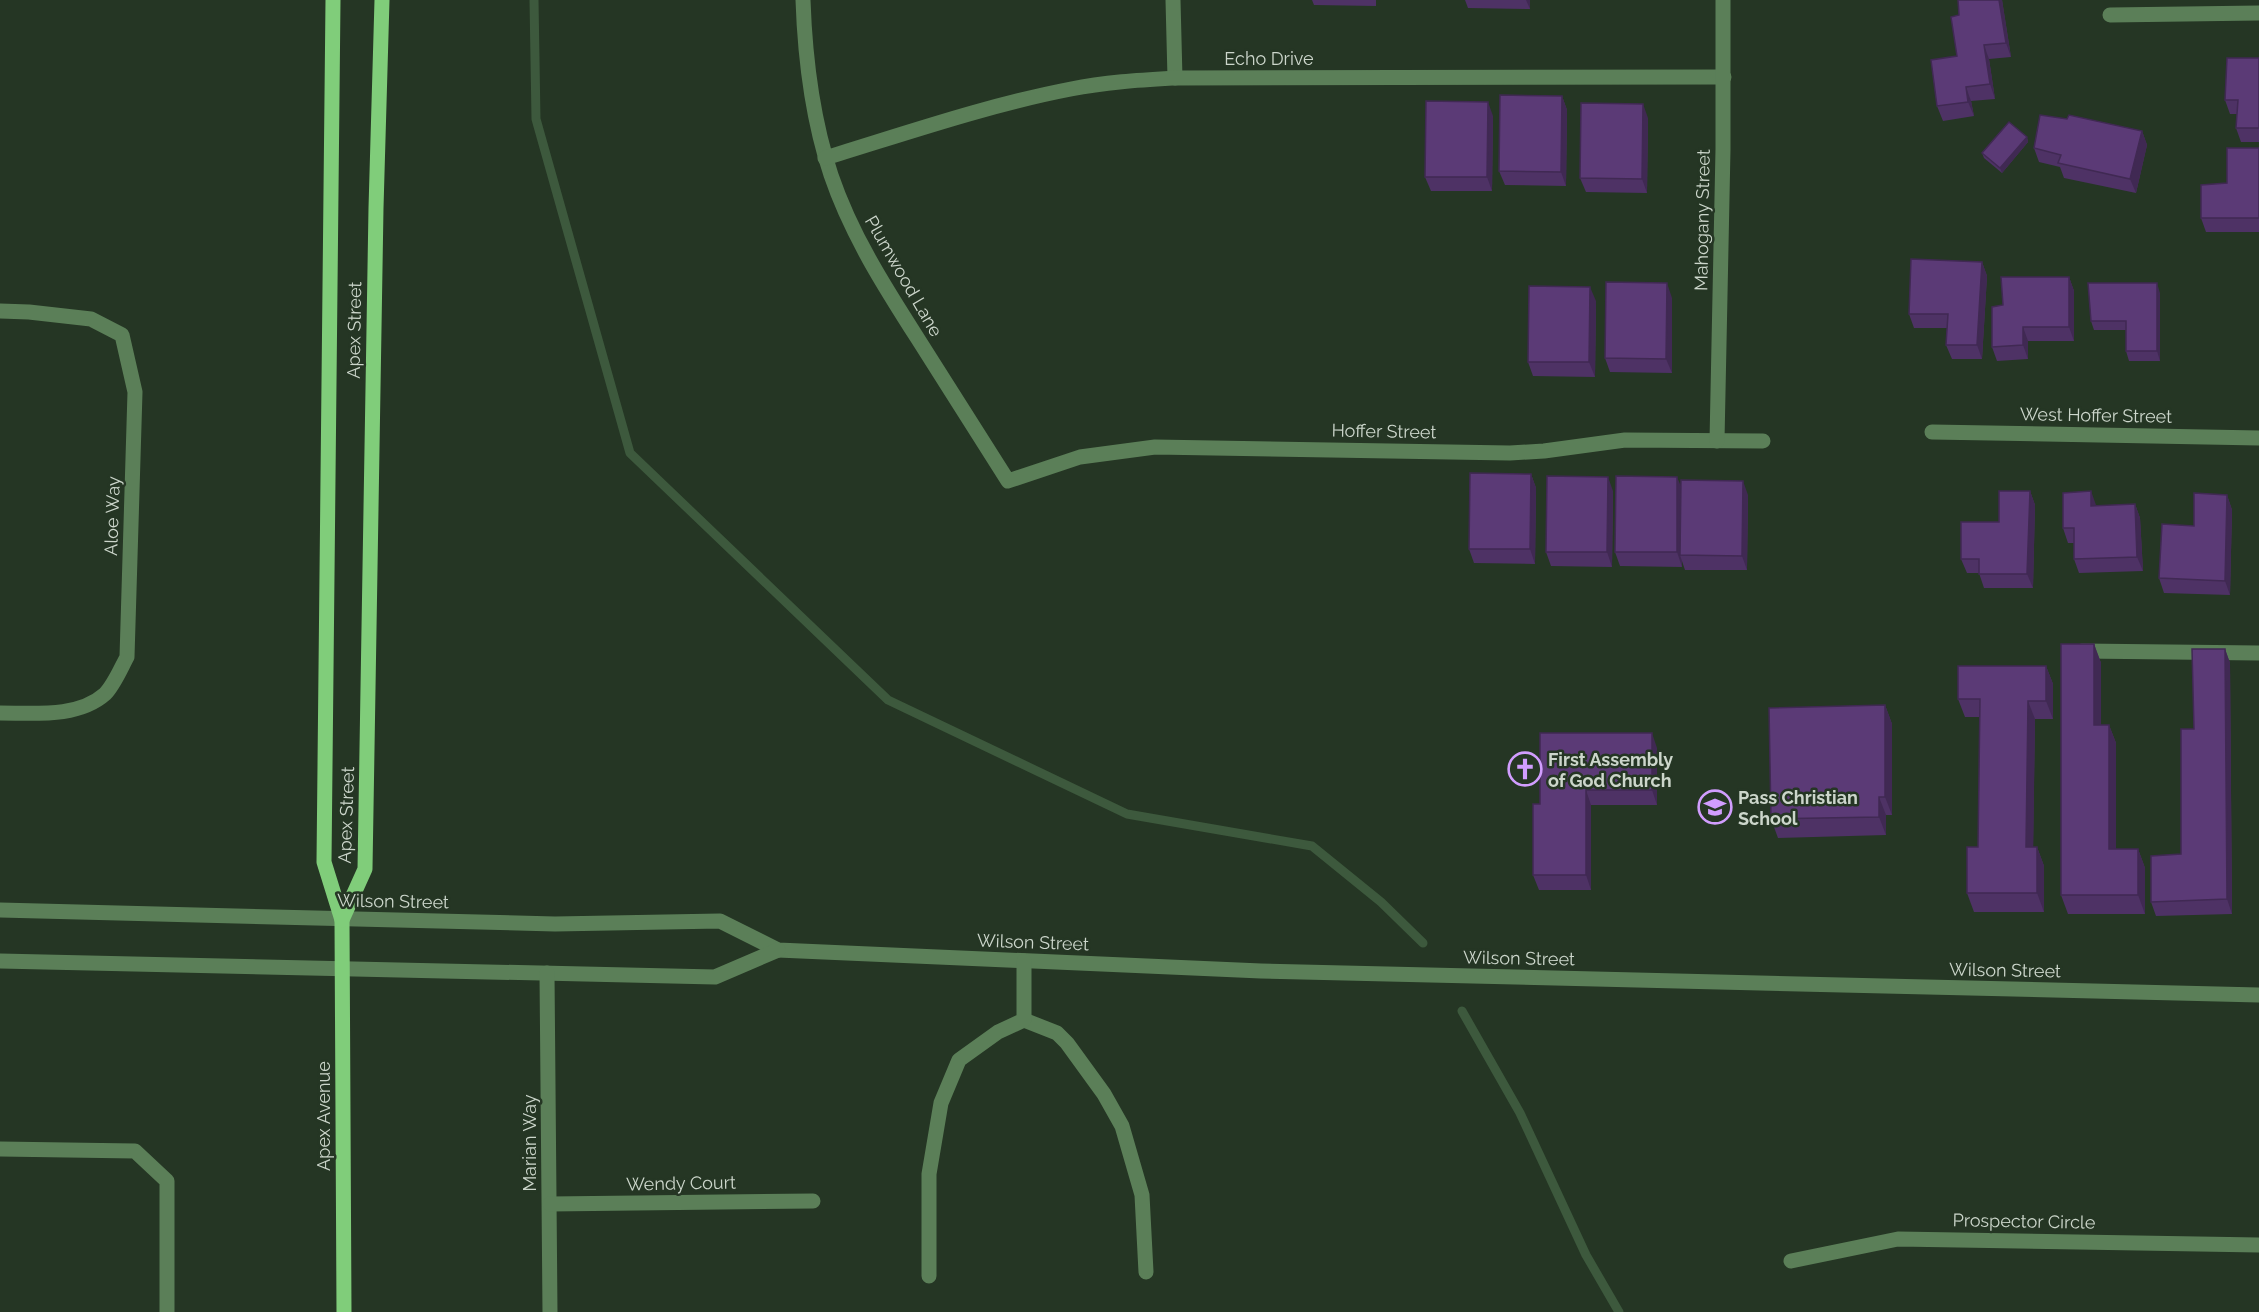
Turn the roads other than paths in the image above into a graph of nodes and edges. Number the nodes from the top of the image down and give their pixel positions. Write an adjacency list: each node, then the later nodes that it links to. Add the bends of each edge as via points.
1 (333, 0): 21 (main road, Apex Street, via 324,862)
2 (382, 0): 21 (main road, Apex Street, via 365,870)
3 (803, 0): 10 (street, Plumwood Lane, via 804,40)
4 (1173, 0): 9 (street)
5 (1723, 0): 8 (street, Mahogany Street)
6 (2259, 13): 7 (street)
7 (2109, 15)
8 (1724, 77): 9 (street, Echo Drive); 14 (street, Mahogany Street)
9 (1175, 78): 10 (street, Echo Drive, via 1072,88 996,106)
10 (825, 158): 16 (street, Plumwood Lane, via 856,237 876,274)
11 (0, 311): 19 (street, Aloe Way, via 91,319 122,335 135,392 127,657 105,693 73,710)
12 (1932, 432): 13 (street, West Hoffer Street)
13 (2259, 438)
14 (1718, 441): 15 (street, Hoffer Street); 16 (street, Hoffer Street, via 1624,440 1510,453 1155,447 1080,457)
15 (1763, 441)
16 (1008, 481)
17 (2082, 651): 18 (street)
18 (2259, 652)
19 (0, 713)
20 (0, 910): 21 (street, Wilson Street)
21 (342, 920): 22 (street, Wilson Street, via 555,924 720,921); 25 (main road, Apex Avenue)
22 (778, 950): 23 (street, Wilson Street); 26 (street, Wilson Street, via 715,976)
23 (1024, 961): 27 (street, Wilson Street, via 1261,971); 28 (street)
24 (0, 962): 25 (street, Wilson Street)
25 (342, 968): 26 (street, Wilson Street); 37 (main road, Apex Avenue)
26 (548, 973): 31 (street, Marian Way)
27 (2259, 995)
28 (1024, 1020): 34 (street, via 1057,1034 1067,1043 1122,1126 1142,1194); 35 (street, via 998,1032 959,1060 941,1103 929,1174)
29 (0, 1149): 36 (street, via 135,1151 167,1181)
30 (813, 1201): 31 (street, Wendy Court)
31 (549, 1204): 38 (street, Marian Way)
32 (2259, 1245): 33 (street, Prospector Circle, via 1898,1239)
33 (1791, 1261)
34 (1146, 1272)
35 (929, 1276)
36 (167, 1312)
37 (344, 1312)
38 (550, 1312)

